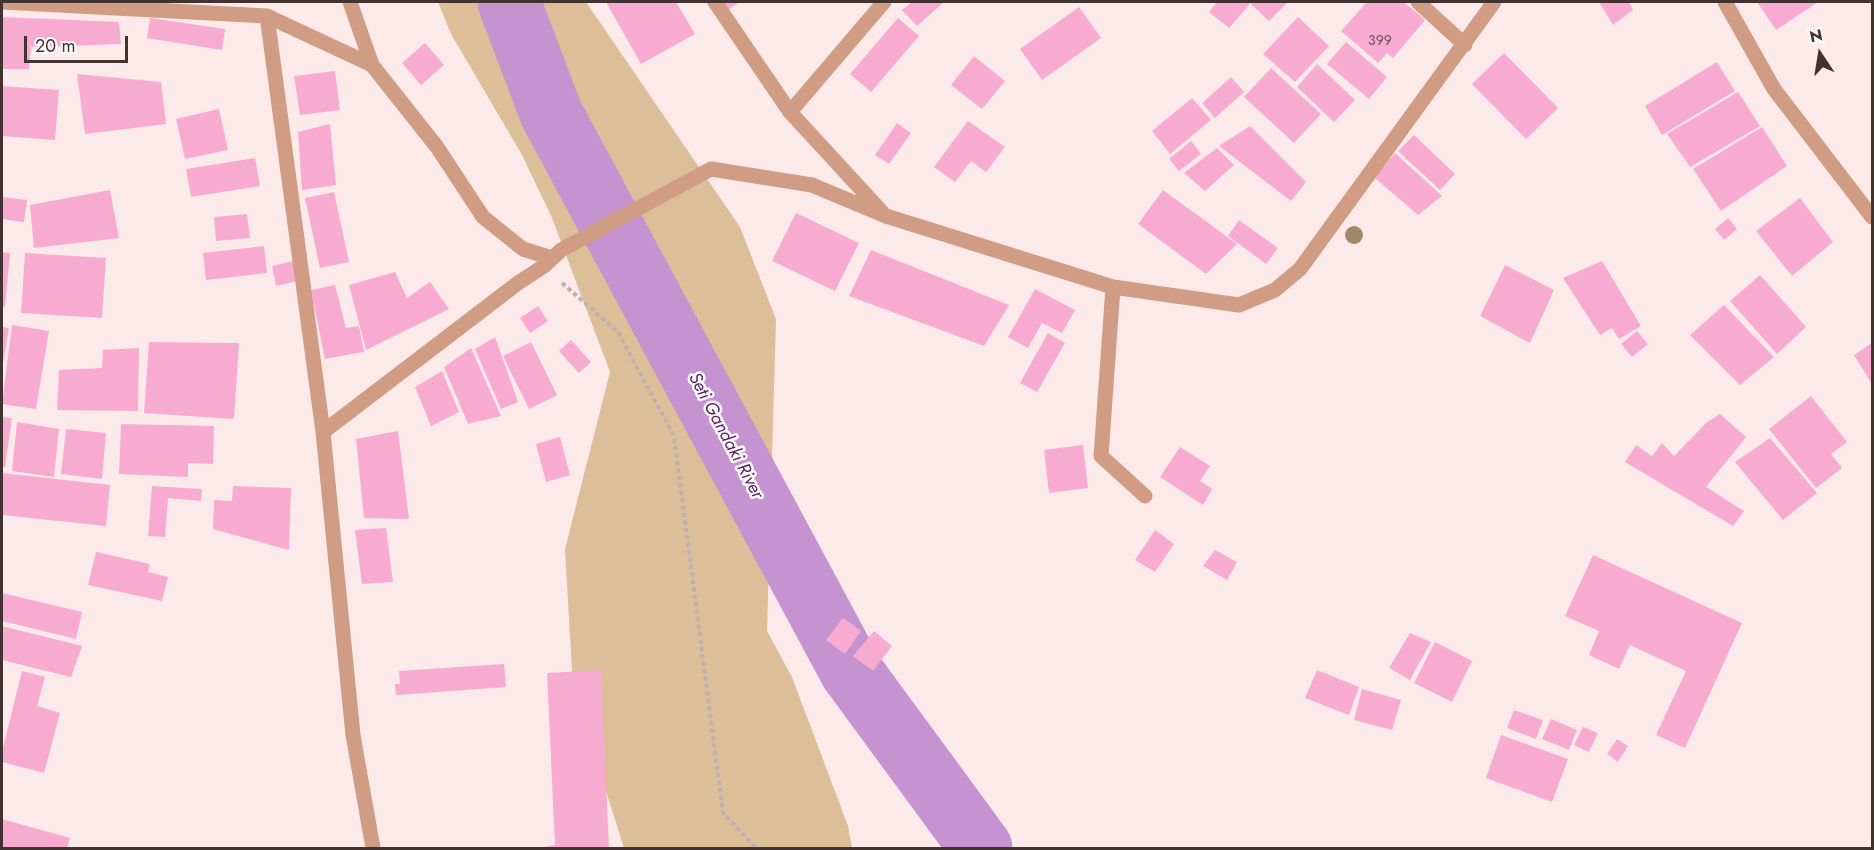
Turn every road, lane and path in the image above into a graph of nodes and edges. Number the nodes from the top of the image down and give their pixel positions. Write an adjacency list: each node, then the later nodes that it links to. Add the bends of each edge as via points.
1 (2, 2): 8 (street)
2 (350, 2): 11 (street)
3 (716, 2): 12 (street)
4 (884, 2): 12 (street)
5 (1418, 2): 10 (street)
6 (1494, 2): 10 (street)
7 (1725, 2): 14 (street, via 1774,90)
8 (243, 8): 9 (street)
9 (267, 16): 11 (street); 17 (street)
10 (1465, 45): 16 (street, via 1300,269 1275,290 1239,305)
11 (372, 65): 15 (street, via 436,147 483,217 523,249)
12 (790, 112): 13 (street)
13 (886, 216): 15 (street, via 812,185 711,169); 16 (street)
14 (1872, 217)
15 (552, 258): 17 (street); 20 (path, via 618,332 674,436 723,813)
16 (1113, 287): 18 (street, via 1101,456)
17 (323, 432): 19 (street, via 353,735)
18 (1144, 496)
19 (373, 849)
20 (756, 849)

